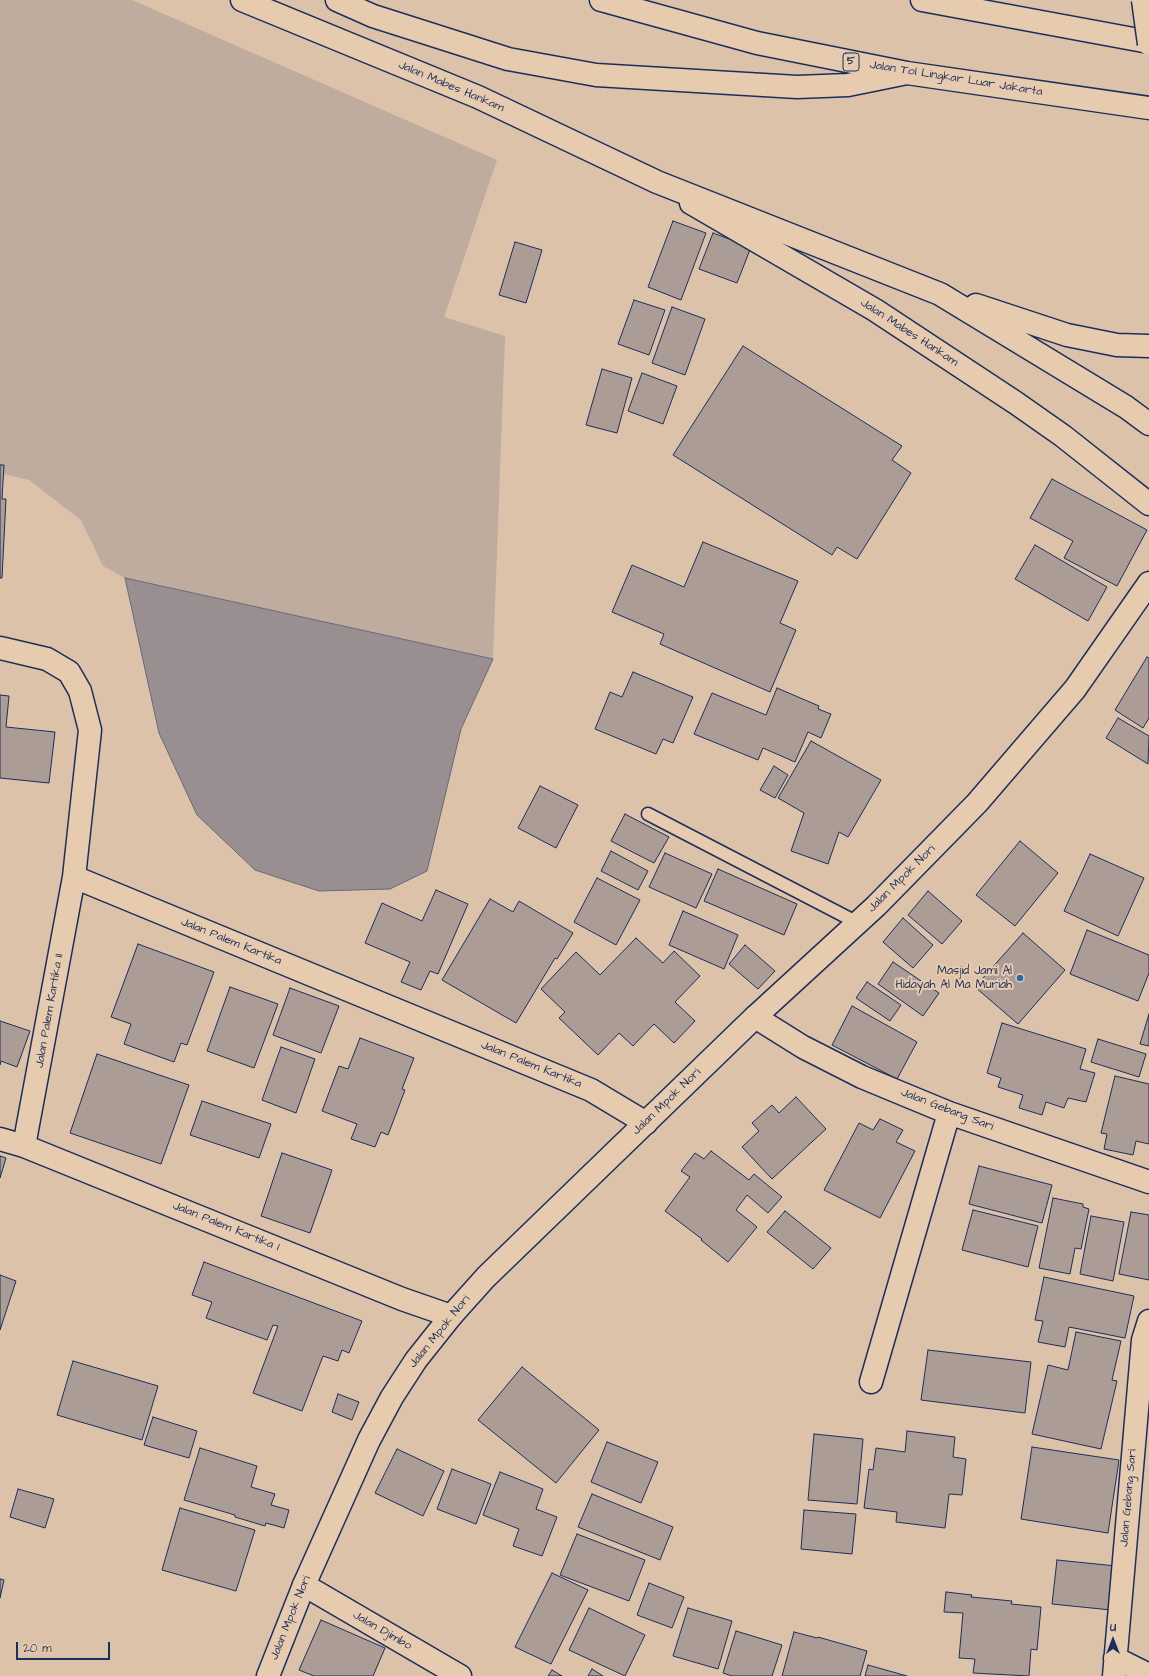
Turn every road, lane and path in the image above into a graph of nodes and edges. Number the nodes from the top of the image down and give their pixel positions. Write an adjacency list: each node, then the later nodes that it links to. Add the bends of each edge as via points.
1 (242, 0): 9 (main road, Jalan Mabes Hankam, via 478,97)
2 (337, 0): 7 (main road, via 373,16 508,59 596,75 797,87 848,85)
3 (601, 0): 7 (main road, Jalan Tol Lingkar Luar Jakarta / 5, via 757,43)
4 (922, 0): 6 (main road)
5 (1143, 0): 6 (main road, bridge)
6 (1149, 43)
7 (907, 73): 8 (main road, Jalan Tol Lingkar Luar Jakarta / 5)
8 (1149, 108)
9 (657, 182): 10 (main road, Jalan Mabes Hankam); 13 (main road, Jalan Mabes Hankam, via 875,310 1010,398)
10 (940, 294): 11 (main road, via 1067,335 1117,345); 12 (main road, Jalan Mabes Hankam, via 1126,407)
11 (1149, 346)
12 (1149, 424)
13 (1149, 504)
14 (1149, 583): 18 (main road, Jalan Mpok Nori, via 1075,690 977,803)
15 (0, 648): 17 (main road, via 47,659 69,672 80,690 90,730)
16 (648, 814): 18 (lane)
17 (74, 877): 21 (main road, Jalan Palem Kartika, via 591,1090); 23 (main road, Jalan Palem Kartika II)
18 (858, 923): 19 (main road, Jalan Mpok Nori)
19 (755, 1017): 20 (main road, Jalan Gebang Sari, via 810,1051); 21 (main road, Jalan Mpok Nori)
20 (949, 1112): 24 (main road, Jalan Gebang Sari); 27 (main road)
21 (646, 1123): 25 (main road, Jalan Mpok Nori, via 486,1277)
22 (0, 1139): 23 (main road, Jalan Palem Kartika I)
23 (24, 1146): 25 (main road, Jalan Palem Kartika I, via 402,1299)
24 (1149, 1182)
25 (451, 1316): 28 (main road, Jalan Mpok Nori, via 416,1360 385,1409 353,1473)
26 (1149, 1320): 29 (main road, Jalan Gebang Sari, via 1143,1340)
27 (871, 1382)
28 (304, 1585): 31 (main road, Jalan Mpok Nori); 32 (main road, Jalan Djimbo)
29 (1114, 1667): 30 (main road)
30 (1149, 1675)
31 (268, 1676)
32 (460, 1676)

